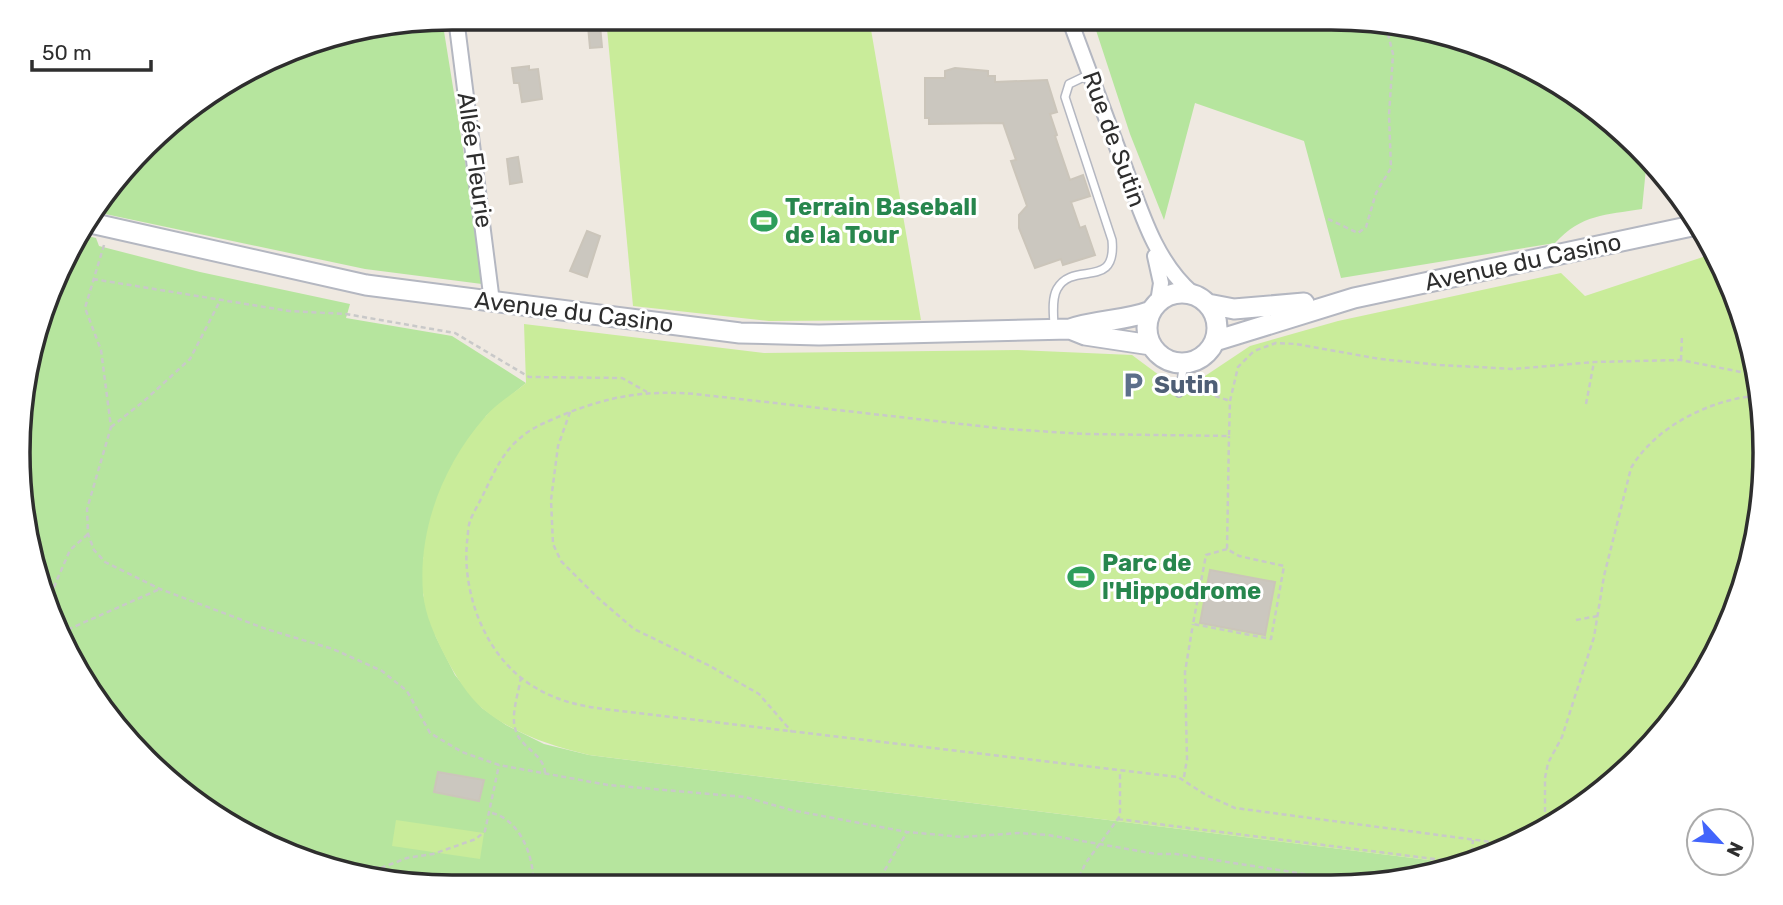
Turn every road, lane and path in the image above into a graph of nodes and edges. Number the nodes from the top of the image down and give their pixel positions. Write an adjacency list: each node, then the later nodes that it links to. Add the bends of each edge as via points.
1 (458, 30): 14 (street, Allée Fleurie)
2 (1074, 30): 4 (street, Rue de Sutin)
3 (1388, 33): 5 (path, via 1393,54 1391,168 1376,193 1366,228 1358,233)
4 (1090, 74): 6 (street, Rue de Sutin); 16 (lane, via 1069,84 1065,97 1114,254 1104,270 1066,279 1057,289 1054,303)
5 (1328, 219)
6 (1145, 221): 11 (street, Rue de Sutin, via 1166,266); 15 (street, Rue de Sutin, via 1161,283)
7 (97, 224): 8 (street, Avenue du Casino)
8 (109, 227): 10 (path); 14 (street, Avenue du Casino, via 366,285)
9 (1688, 227): 12 (street, Avenue du Casino)
10 (93, 279): 13 (path); 31 (path, via 86,307 101,351)
11 (1200, 298): 12 (street, via 1234,309 1258,309); 15 (street, via 1180,292); 18 (street, via 1217,321)
12 (1354, 298): 18 (street)
13 (221, 299): 24 (path, via 455,333 529,377 622,378); 31 (path, via 190,359)
14 (492, 302): 16 (street, Avenue du Casino, via 740,332 819,335)
15 (1155, 306): 16 (street, via 1123,319); 19 (street, via 1147,322)
16 (1062, 329): 19 (street)
17 (1682, 335): 20 (path)
18 (1215, 341): 22 (street, via 1202,357)
19 (1151, 345): 22 (street, via 1165,359)
20 (1682, 360): 21 (path); 23 (path)
21 (1594, 362): 28 (path, via 1514,369 1440,365 1276,343 1254,351 1238,367); 29 (path)
22 (1184, 363): 25 (lane)
23 (1746, 373)
24 (647, 393): 30 (path, via 598,401); 32 (path, via 695,394 1019,430)
25 (1179, 393)
26 (1215, 396): 28 (path)
27 (1750, 397): 37 (path, via 1700,411 1639,454 1621,502)
28 (1230, 401): 32 (path)
29 (1586, 404)
30 (570, 412): 41 (path, via 517,440 494,471 469,522 467,580 480,625); 42 (path, via 558,446 551,500 553,544 561,561 634,629 760,694)
31 (111, 427): 33 (path, via 87,509)
32 (1229, 436): 34 (path)
33 (88, 534): 35 (path, via 105,562); 36 (path, via 70,550)
34 (1227, 549): 39 (path, via 1206,555); 39 (path, via 1284,566 1270,639)
35 (160, 589): 40 (path); 43 (path, via 333,649 382,671 407,691 430,733 462,752)
36 (53, 590)
37 (1598, 616): 38 (path); 48 (path, via 1574,703 1548,763)
38 (1576, 620)
39 (1193, 624): 46 (path, via 1185,672)
40 (69, 629)
41 (521, 677): 42 (path, via 556,699 585,707); 45 (path, via 515,729 542,761)
42 (793, 733): 44 (path)
43 (499, 765): 45 (path); 47 (path)
44 (1120, 771): 46 (path); 49 (path)
45 (545, 774): 50 (path, via 608,785 745,797)
46 (1184, 779): 51 (path, via 1206,796 1235,808)
47 (490, 812): 56 (path, via 485,831 476,839 382,869); 57 (path, via 512,824 526,846)
48 (1545, 817)
49 (1118, 819): 53 (path); 55 (path)
50 (907, 832): 53 (path, via 962,837 1019,833); 58 (path)
51 (1473, 839): 52 (path); 54 (path)
52 (1494, 842)
53 (1099, 844): 59 (path); 60 (path)
54 (1472, 851)
55 (1443, 860)
56 (370, 867)
57 (534, 875)
58 (882, 875)
59 (1080, 875)
60 (1310, 875)

